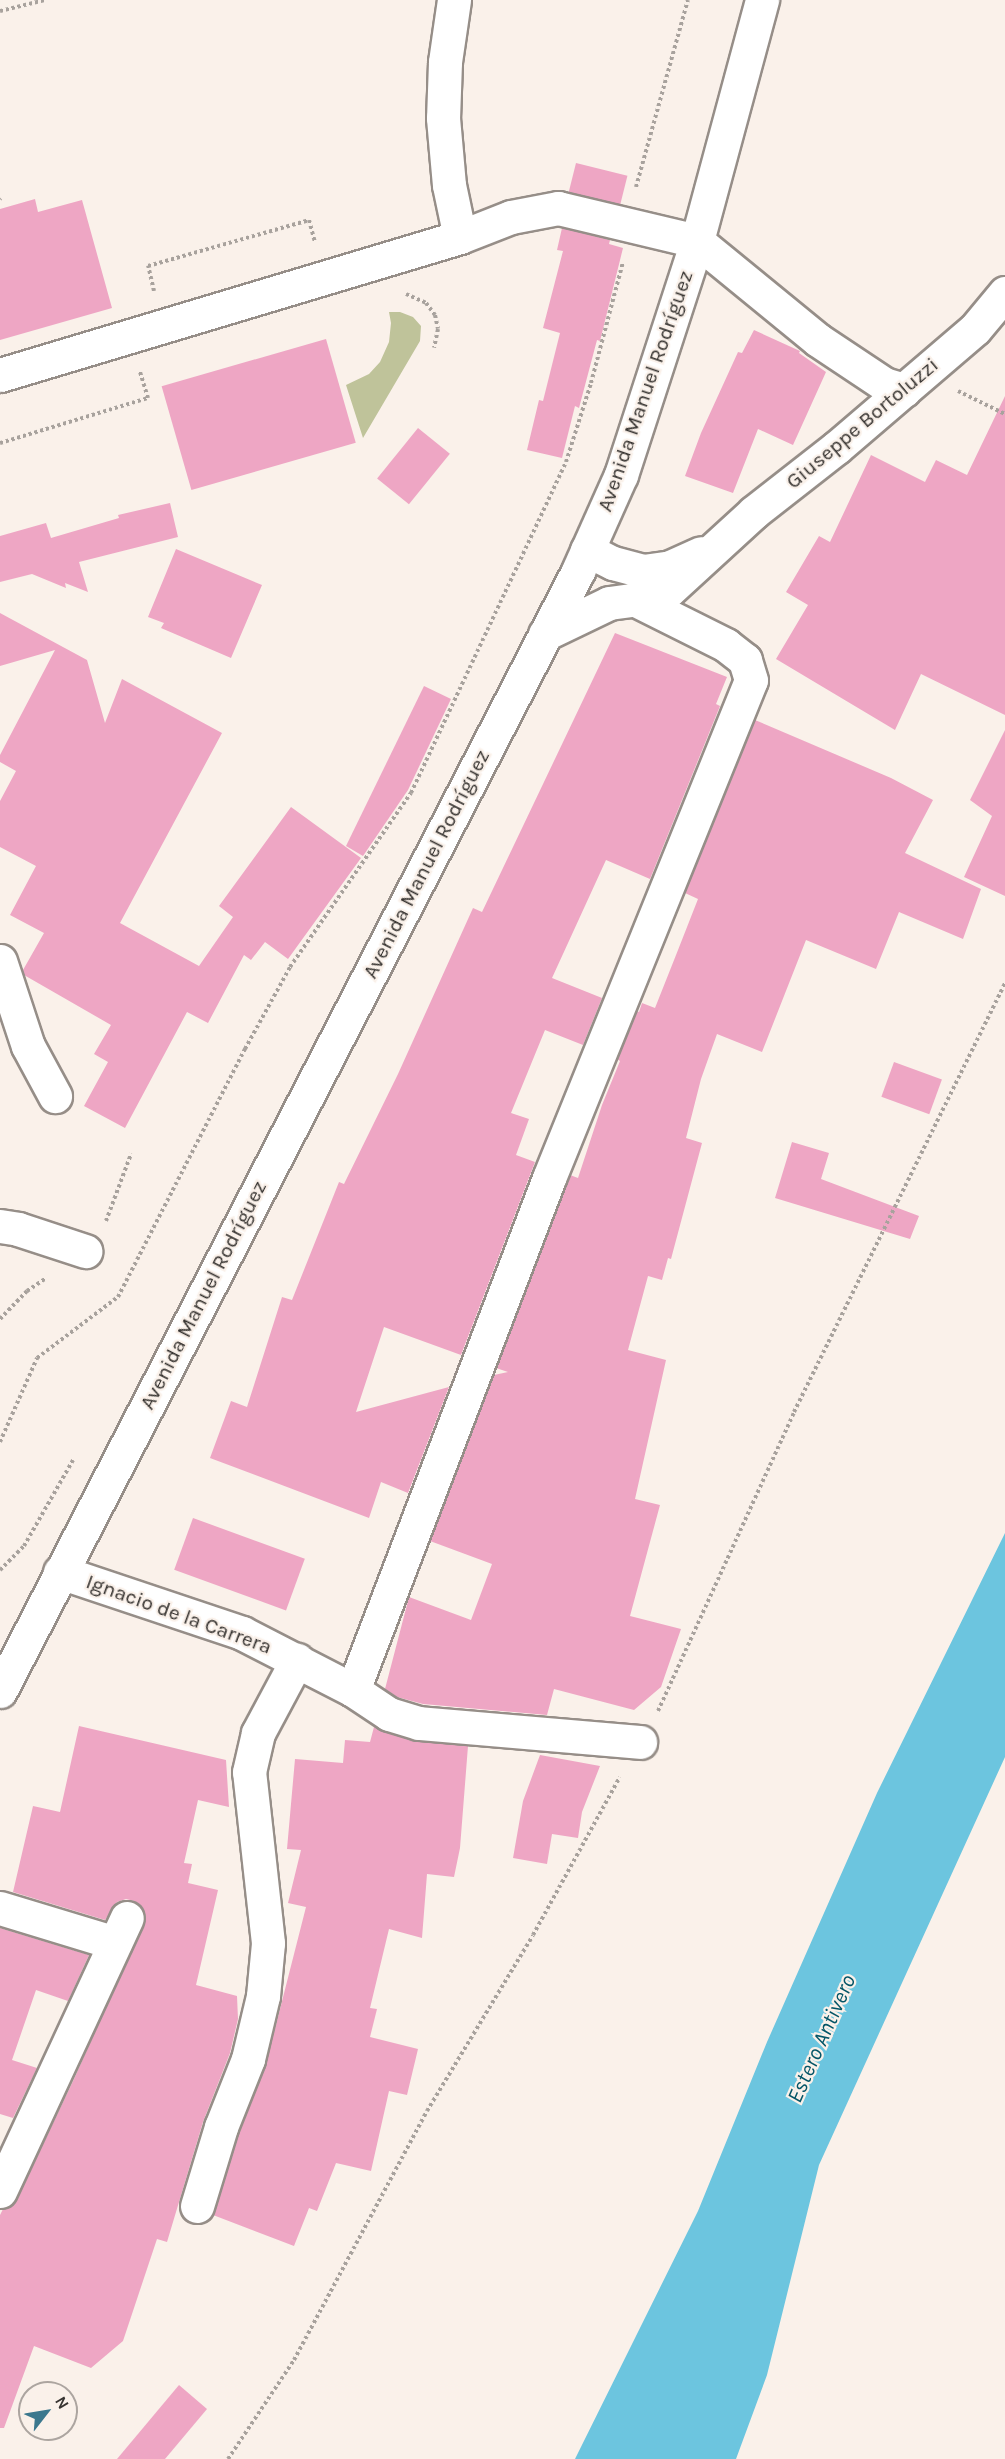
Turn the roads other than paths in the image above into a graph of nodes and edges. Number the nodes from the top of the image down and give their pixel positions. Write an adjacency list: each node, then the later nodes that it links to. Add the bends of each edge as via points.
1 (454, 0): 3 (street, via 445,62 444,118 448,185)
2 (762, 0): 4 (street, Avenida Manuel Rodríguez)
3 (460, 237): 4 (street, via 511,217 558,208); 6 (street)
4 (697, 241): 7 (street, via 818,340 884,384); 9 (street, Avenida Manuel Rodríguez, via 621,475)
5 (1005, 294): 7 (street, Giuseppe Bortoluzzi, via 975,329)
6 (0, 375)
7 (913, 382): 8 (street, Giuseppe Bortoluzzi)
8 (714, 547): 9 (street, via 670,567 643,571 613,563); 10 (street, via 669,590)
9 (587, 550): 11 (street, Avenida Manuel Rodríguez)
10 (634, 599): 11 (street, via 609,603); 18 (street, via 726,645 745,660 752,680 549,1178)
11 (545, 634): 16 (street, Avenida Manuel Rodríguez)
12 (0, 961): 13 (street, via 28,1046)
13 (55, 1096)
14 (0, 1227): 15 (street)
15 (85, 1251)
16 (60, 1572): 17 (street, Ignacio de la Carrera, via 242,1633); 19 (street, Avenida Manuel Rodríguez)
17 (297, 1660): 18 (street, Ignacio de la Carrera); 23 (street, via 258,1733 249,1772 268,1943 263,1996 248,2059 221,2127)
18 (353, 1690): 20 (street, Ignacio de la Carrera, via 389,1714 419,1722)
19 (0, 1691)
20 (640, 1742)
21 (0, 1908): 22 (street, via 121,1930)
22 (0, 2191)
23 (197, 2206)

